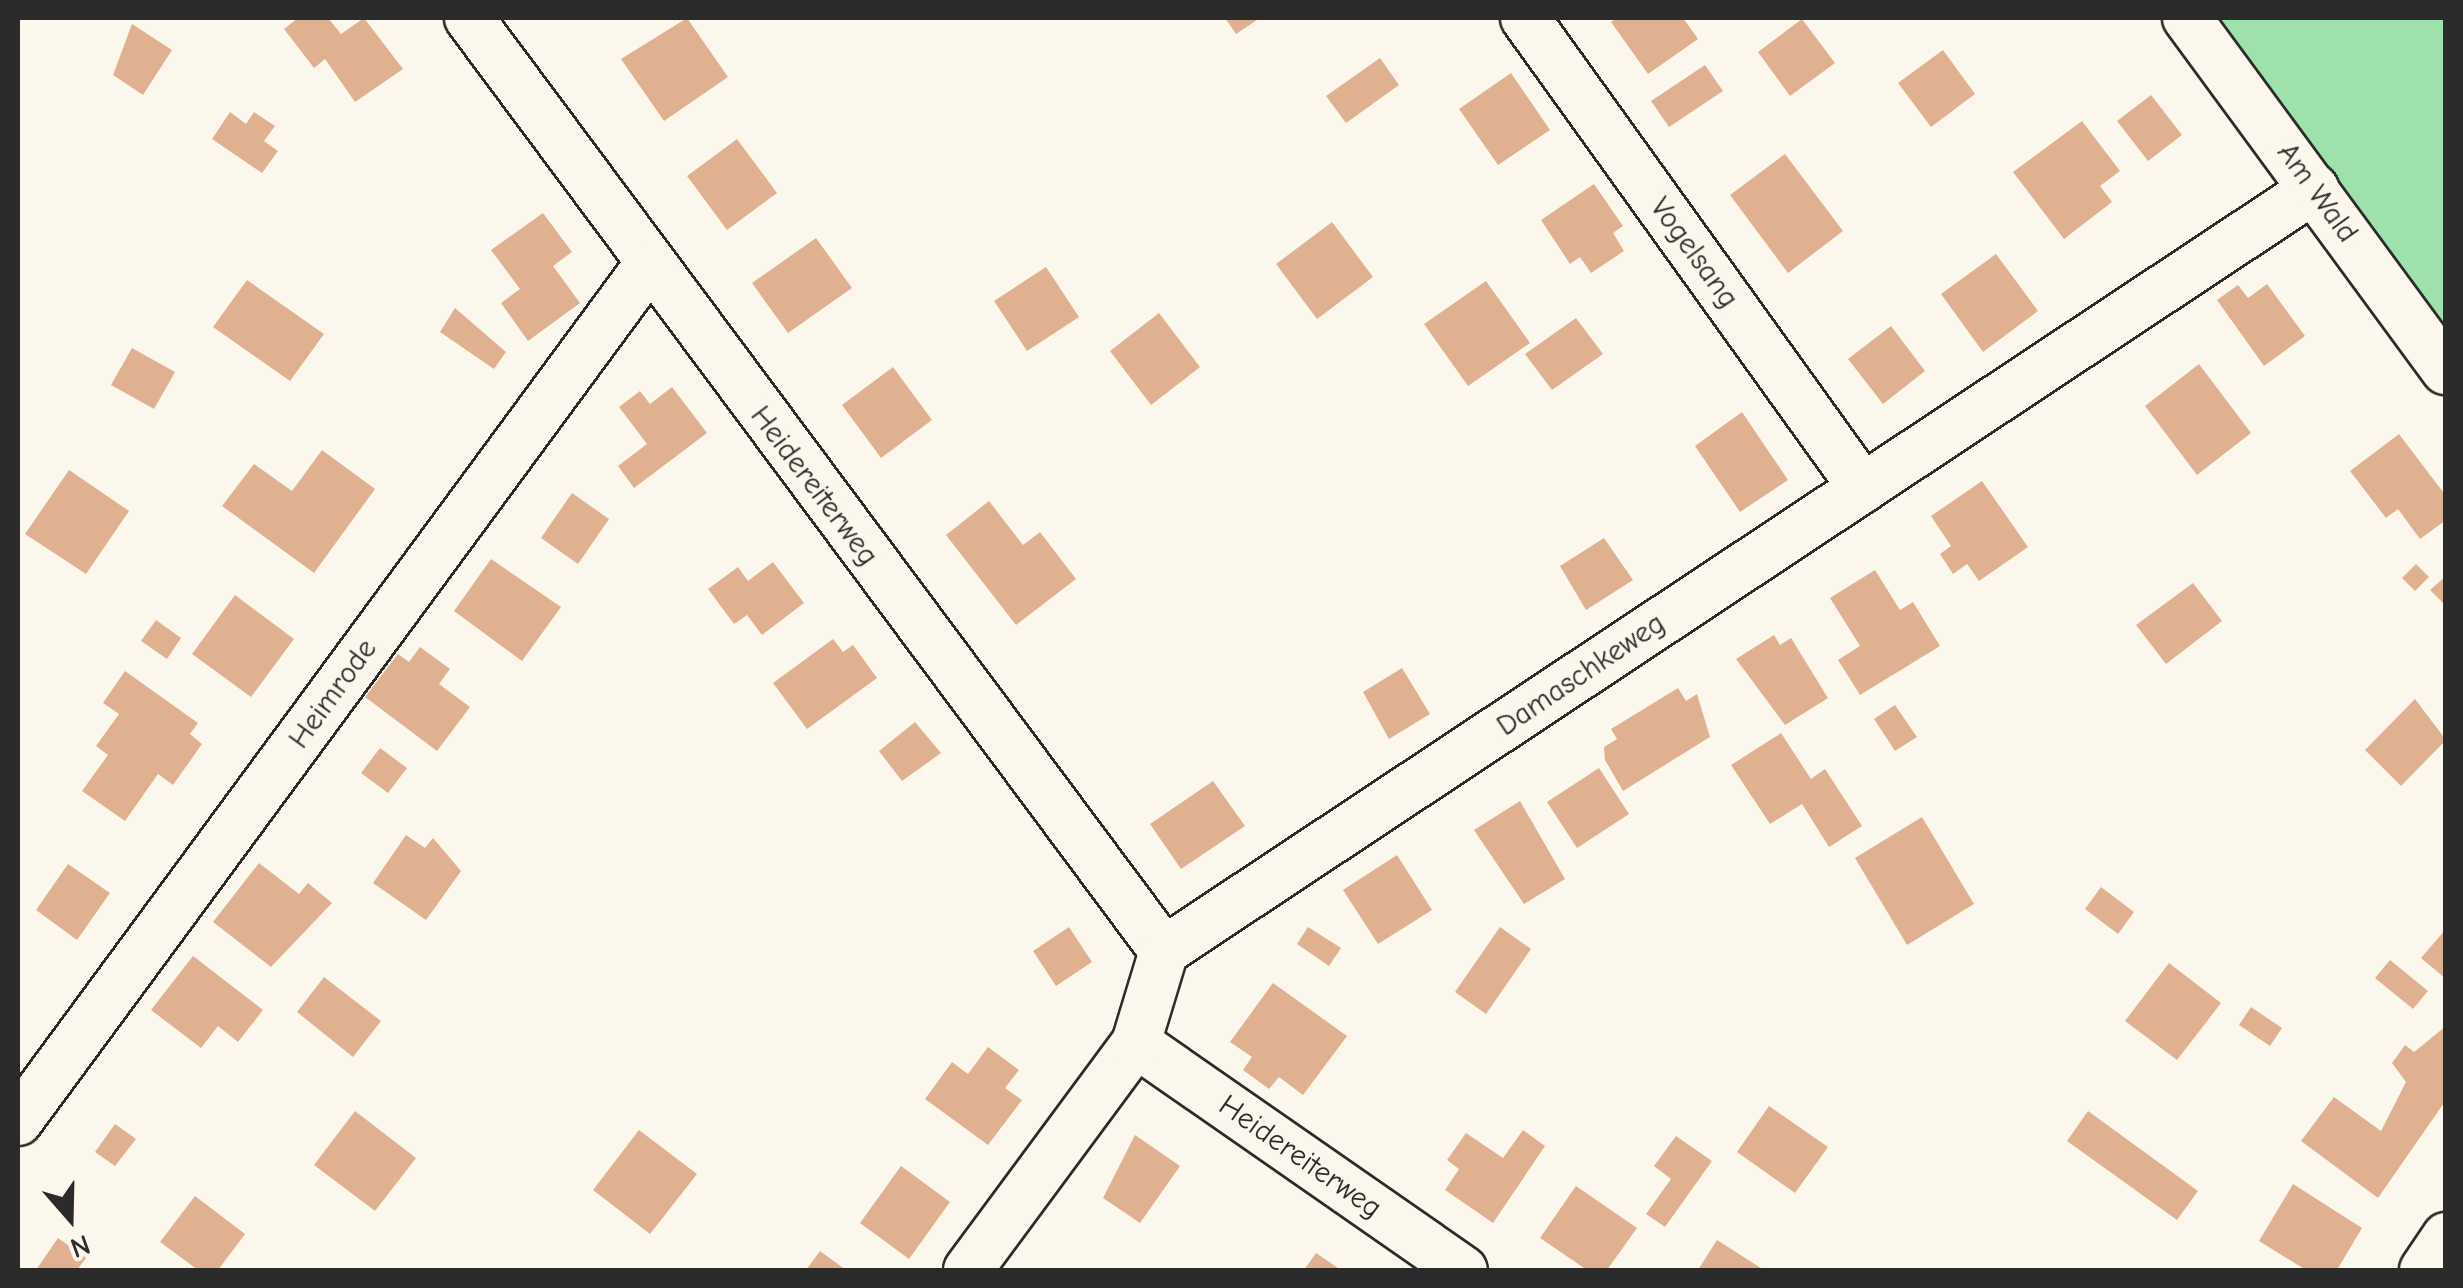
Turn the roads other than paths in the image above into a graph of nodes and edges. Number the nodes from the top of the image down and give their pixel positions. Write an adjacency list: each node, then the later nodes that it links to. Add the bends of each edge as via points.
1 (469, 18): 5 (street, Heidereiterweg)
2 (1525, 18): 7 (street, Vogelsang)
3 (2187, 18): 4 (street, Am Wald)
4 (2314, 189): 6 (street, Am Wald); 7 (street, Damaschkeweg)
5 (648, 266): 8 (street, Heidereiterweg); 10 (street, Heimrode)
6 (2446, 370)
7 (1863, 488): 8 (street, Damaschkeweg)
8 (1164, 951): 9 (street)
9 (1136, 1043): 12 (street); 13 (street, Heidereiterweg)
10 (18, 1121)
11 (2446, 1237): 14 (street)
12 (968, 1270)
13 (1463, 1270)
14 (2424, 1270)

